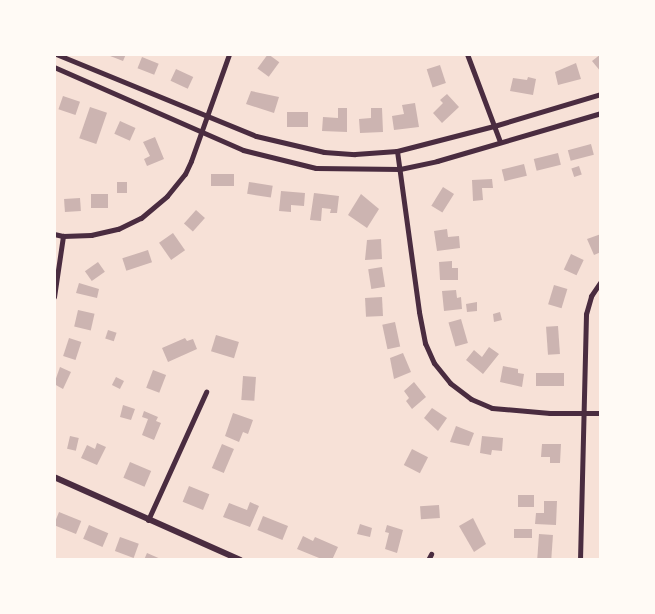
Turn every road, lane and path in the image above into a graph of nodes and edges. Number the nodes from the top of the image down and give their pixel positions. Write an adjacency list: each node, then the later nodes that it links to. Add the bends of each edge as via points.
1 (56, 54): 7 (street)
2 (229, 54): 7 (street)
3 (467, 54): 8 (street)
4 (54, 67): 9 (street)
5 (601, 94): 8 (street)
6 (601, 112): 10 (street)
7 (206, 114): 9 (street); 11 (street, via 256,136 304,149 354,154)
8 (494, 126): 10 (street); 11 (street)
9 (200, 132): 12 (street, via 243,150 297,165); 14 (street, via 185,174 155,208 118,229 91,236)
10 (500, 142): 12 (street)
11 (397, 151): 12 (street)
12 (400, 169): 18 (street, via 419,312 434,363 450,383 471,399 492,408)
13 (54, 234): 14 (street)
14 (63, 236): 16 (street)
15 (601, 280): 18 (street, via 586,314)
16 (54, 297)
17 (206, 392): 21 (street)
18 (583, 412): 19 (street); 23 (street)
19 (601, 413)
20 (54, 477): 21 (street)
21 (148, 520): 22 (street)
22 (240, 560)
23 (580, 560)

